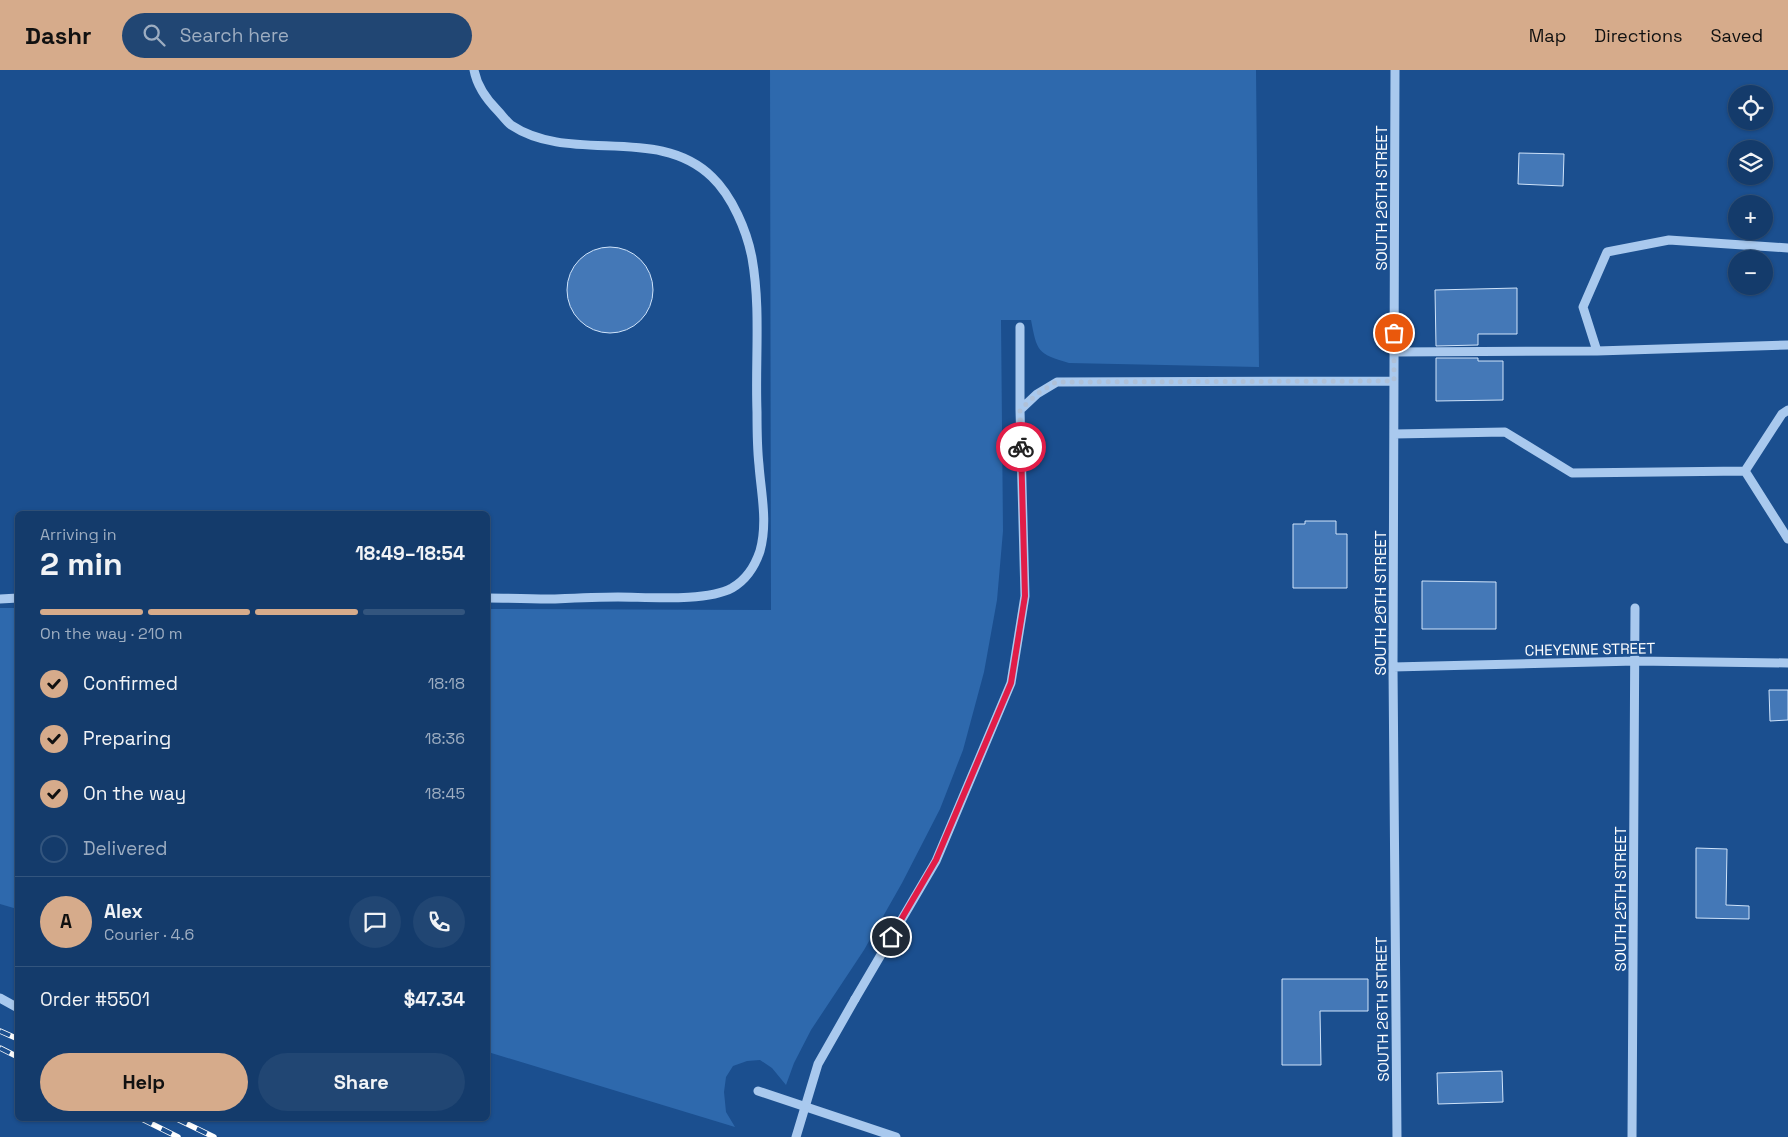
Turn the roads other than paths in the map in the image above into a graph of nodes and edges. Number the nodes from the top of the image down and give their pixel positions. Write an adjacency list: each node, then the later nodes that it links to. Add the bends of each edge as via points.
1 (474, 70): 15 (street, via 489,102 510,124 537,138 564,144 659,150 689,160 712,177 730,201 744,227 756,290 757,428 764,511 764,532 754,566 733,588 719,593 701,597)
2 (1395, 70): 7 (street, SOUTH 26TH STREET)
3 (1788, 248): 6 (street, via 1669,240 1607,252 1583,307)
4 (1020, 327): 9 (street)
5 (1788, 345): 6 (street)
6 (1596, 351): 7 (street)
7 (1394, 352): 8 (street, SOUTH 26TH STREET)
8 (1394, 381): 9 (street, via 1056,382); 11 (street, SOUTH 26TH STREET)
9 (1020, 410): 24 (street, bridge, via 1025,596 1011,683 936,860 818,1064)
10 (1788, 410): 12 (street, via 1782,414)
11 (1394, 434): 12 (street, via 1505,432 1572,473); 20 (street, SOUTH 26TH STREET)
12 (1745, 471): 13 (street)
13 (1788, 539)
14 (15, 598): 16 (street)
15 (490, 598)
16 (0, 599)
17 (1635, 608): 18 (street, SOUTH 25TH STREET)
18 (1636, 661): 19 (street, CHEYENNE STREET); 20 (street, CHEYENNE STREET); 27 (street, SOUTH 25TH STREET)
19 (1788, 663)
20 (1393, 667): 26 (street, SOUTH 26TH STREET)
21 (0, 998): 22 (street)
22 (15, 1006)
23 (758, 1091): 25 (street)
24 (796, 1137)
25 (896, 1137)
26 (1397, 1137)
27 (1632, 1137)

